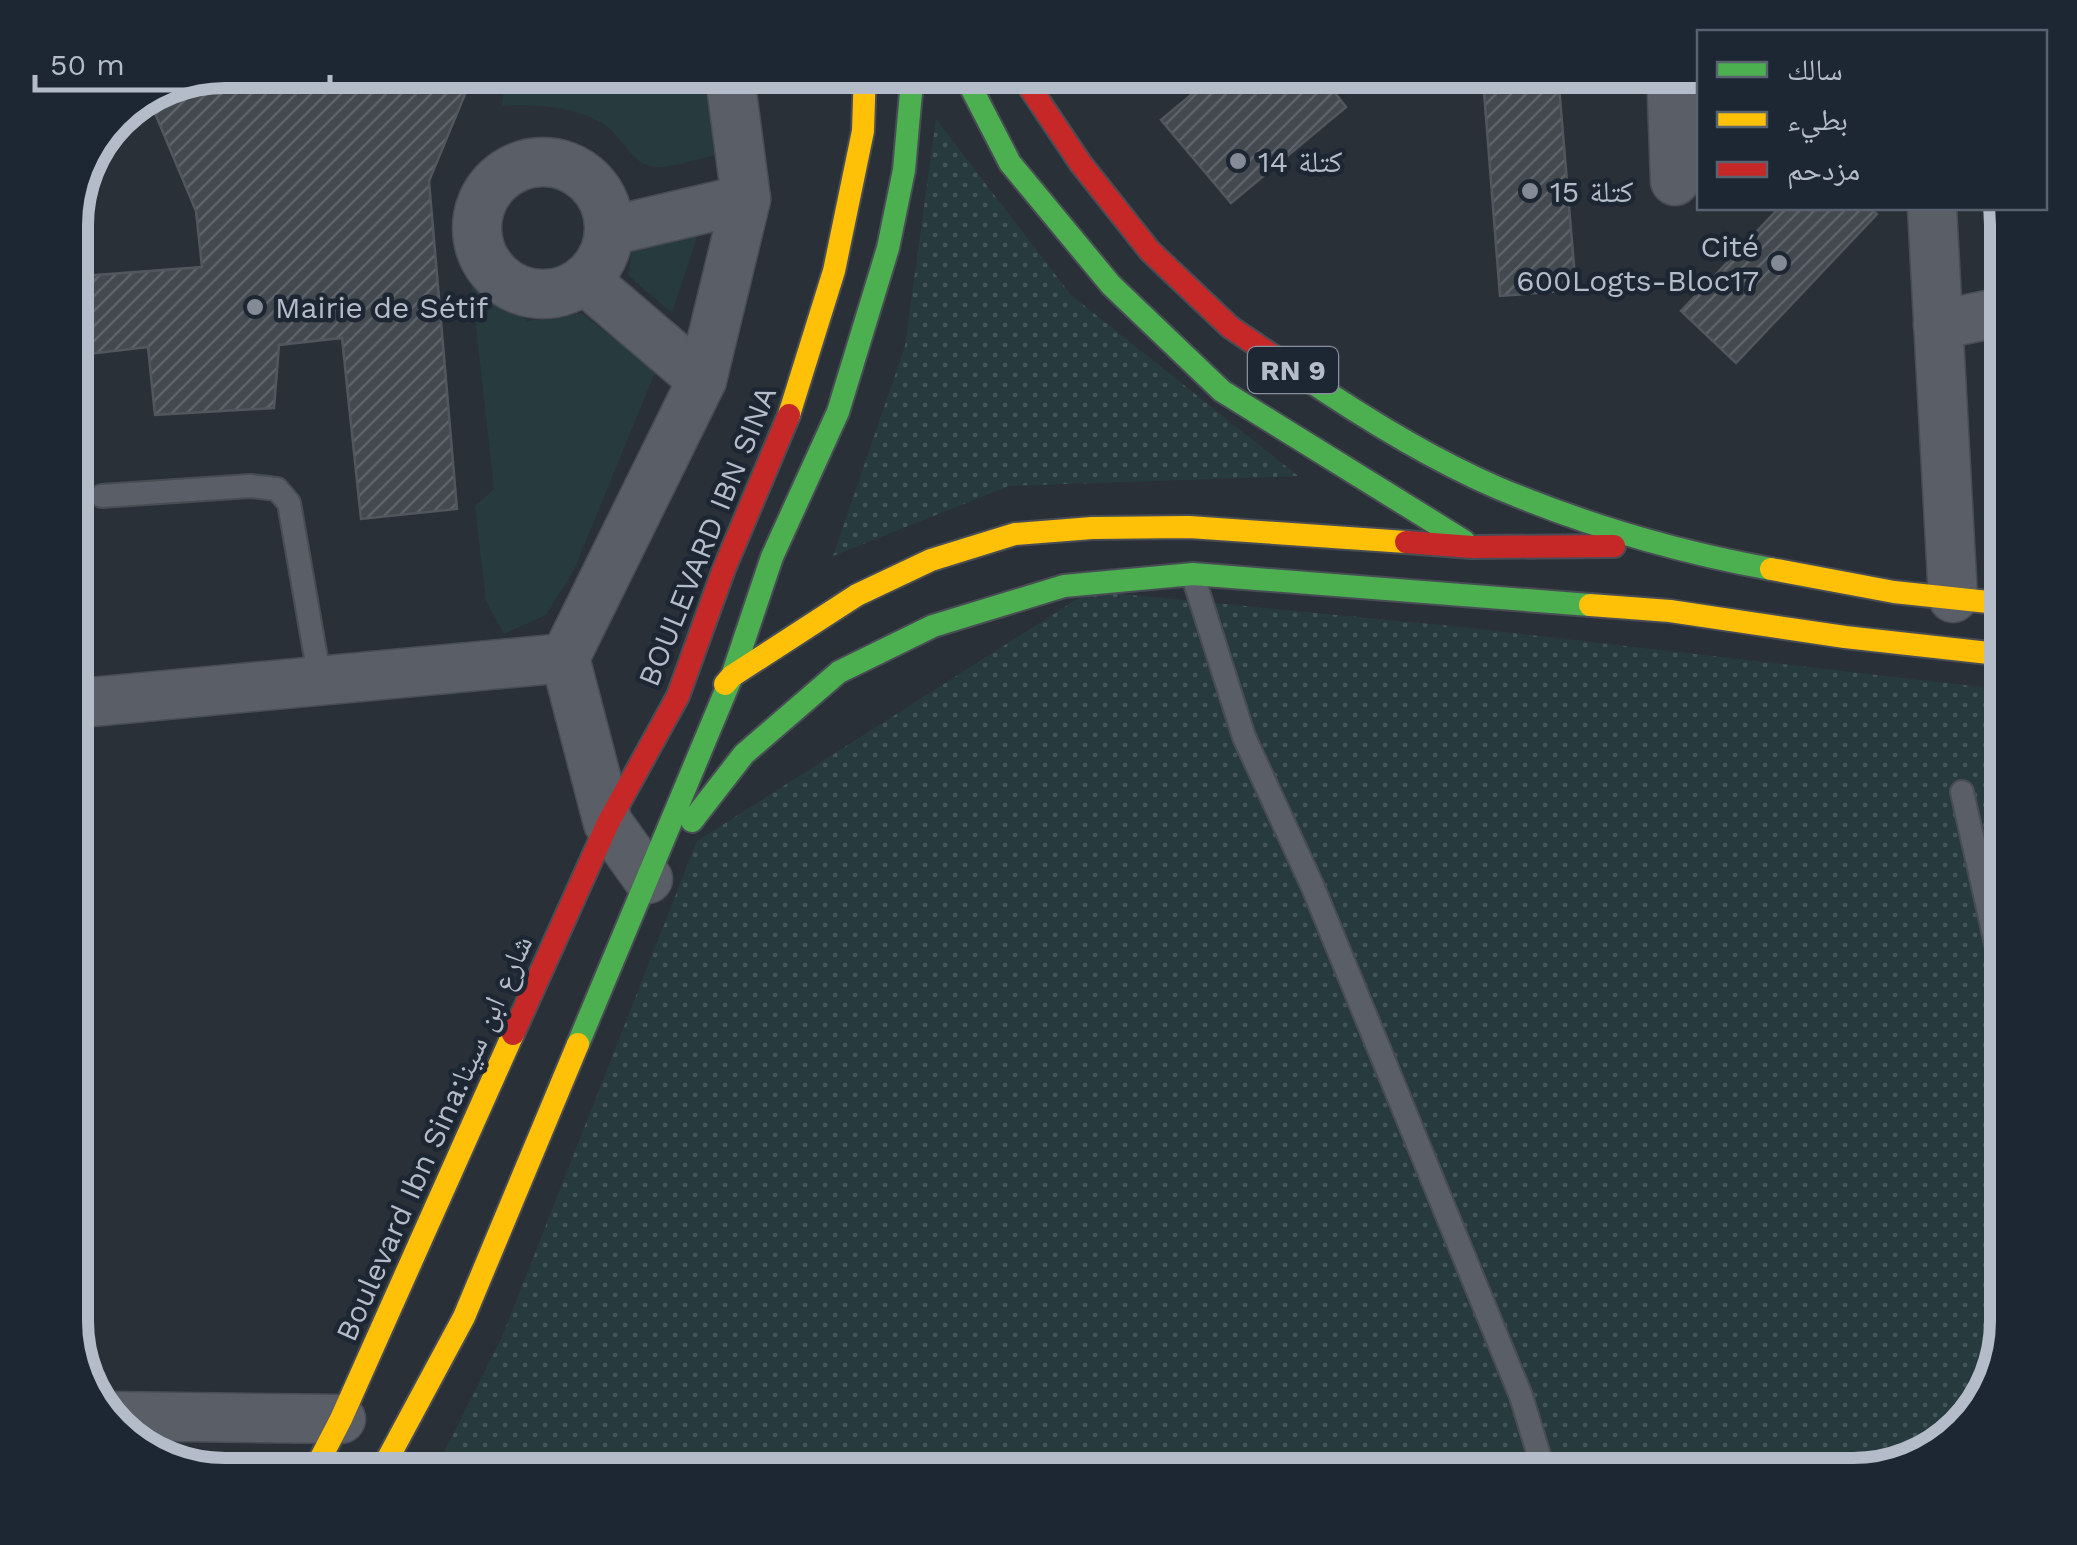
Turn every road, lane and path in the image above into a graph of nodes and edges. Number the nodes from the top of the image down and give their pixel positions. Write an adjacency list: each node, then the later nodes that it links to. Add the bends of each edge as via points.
1 (731, 88): 8 (street)
2 (865, 88): 30 (main road, BOULEVARD IBN SINA, via 864,131 834,271 791,411 678,696)
3 (912, 88): 26 (main road, BOULEVARD IBN SINA, via 888,248 838,412 772,557)
4 (971, 88): 17 (main road, RN 9, via 1010,163 1111,285 1222,391)
5 (1030, 88): 16 (main road, RN 9, via 1150,251 1230,328 1350,408 1480,479)
6 (1672, 88): 7 (street)
7 (1675, 181)
8 (746, 199): 10 (street); 14 (street)
9 (1932, 210): 13 (street)
10 (610, 231): 11 (street, via 607,249); 11 (street, via 597,188 560,164 516,167 484,198 476,219 478,242 501,279 544,295)
11 (585, 280): 14 (street)
12 (1990, 314): 13 (street)
13 (1938, 325): 21 (street)
14 (702, 380): 25 (street)
15 (102, 496): 27 (lane, via 277,489 288,503)
16 (1662, 545): 17 (main road, BOULEVARD IBN SINA); 21 (main road)
17 (1472, 547): 18 (main road); 26 (main road, BOULEVARD IBN SINA, via 1189,527 1014,534 931,560 857,594)
18 (1544, 570)
19 (1193, 574): 23 (main road); 31 (main road, via 1064,586 933,626 839,672 744,754); 37 (lane, via 1244,738 1357,995 1521,1396)
20 (1580, 582): 23 (main road)
21 (1953, 598): 22 (main road)
22 (1990, 602)
23 (1670, 612): 24 (main road)
24 (1990, 653)
25 (565, 658): 27 (street); 30 (street)
26 (732, 676): 30 (main road, BOULEVARD IBN SINA); 31 (main road, BOULEVARD IBN SINA)
27 (320, 681): 28 (street)
28 (88, 702)
29 (1962, 792): 32 (lane)
30 (608, 823): 31 (street); 34 (main road, Boulevard Ibn Sina:شارع ابن سينا)
31 (648, 879): 36 (main road, BOULEVARD IBN SINA, via 464,1318)
32 (1990, 917)
33 (127, 1416): 34 (street)
34 (342, 1419): 35 (main road, Boulevard Ibn Sina:شارع ابن سينا)
35 (321, 1458)
36 (388, 1458)
37 (1540, 1458)

